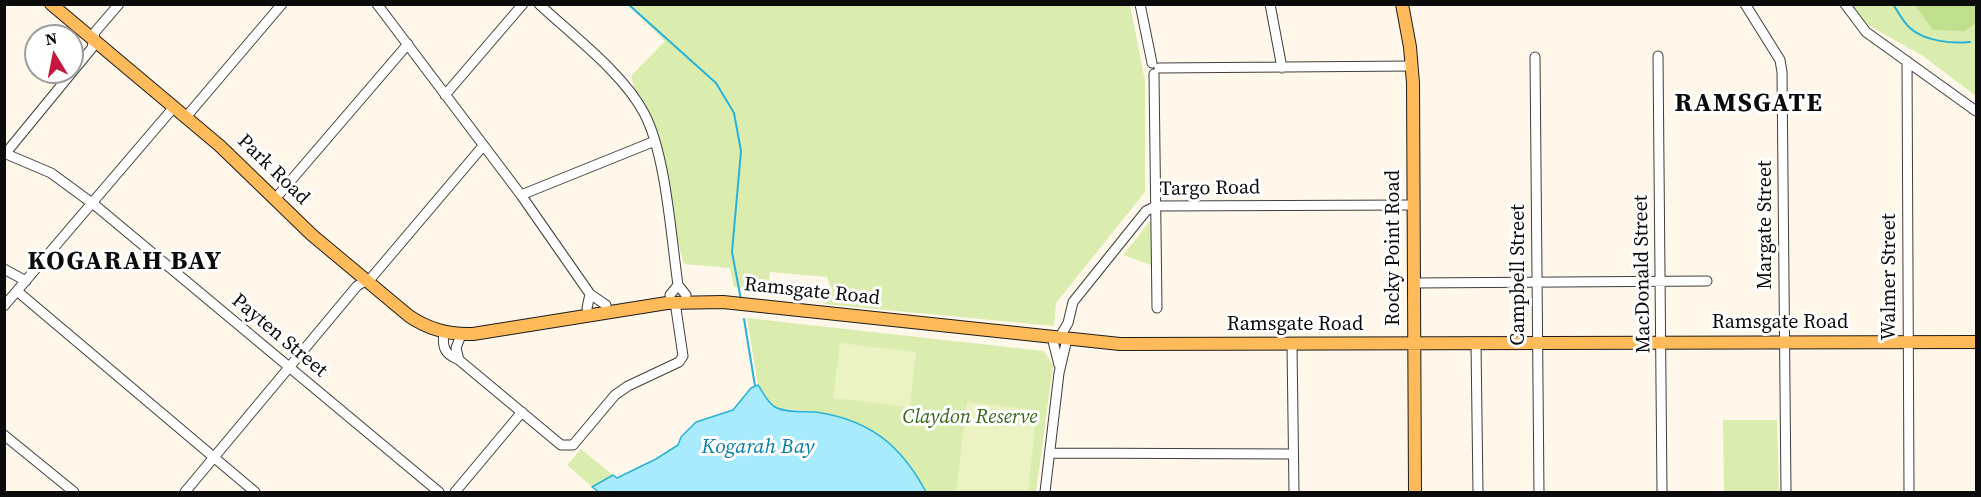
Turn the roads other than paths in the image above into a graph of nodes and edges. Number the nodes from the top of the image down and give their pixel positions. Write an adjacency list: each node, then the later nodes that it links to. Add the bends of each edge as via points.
1 (51, 4): 12 (main road, Park Road)
2 (119, 4): 12 (street)
3 (282, 4): 23 (street)
4 (377, 4): 13 (street)
5 (524, 4): 20 (street)
6 (539, 4): 24 (street, via 621,82 644,113)
7 (1140, 4): 18 (street)
8 (1270, 4): 19 (street)
9 (1402, 4): 17 (main road, Rocky Point Road)
10 (1745, 4): 52 (street, Margate Street, via 1780,60 1782,72)
11 (1845, 4): 16 (street, via 1866,32)
12 (93, 40): 21 (main road, Park Road); 26 (street, via 92,48)
13 (408, 44): 20 (street); 28 (street)
14 (1658, 56): 35 (street, MacDonald Street)
15 (1535, 57): 37 (street, Campbell Street)
16 (1907, 61): 22 (street); 49 (street, Walmer Street)
17 (1412, 66): 19 (street); 30 (main road, Rocky Point Road)
18 (1155, 68): 19 (street); 31 (street)
19 (1282, 68)
20 (445, 95): 25 (street)
21 (174, 107): 23 (main road, Park Road); 29 (street)
22 (1977, 111)
23 (186, 117): 28 (main road, Park Road)
24 (654, 141): 27 (street); 41 (street)
25 (483, 146): 27 (street); 34 (street)
26 (5, 153): 29 (street, Payten Street, via 51,174)
27 (520, 195): 40 (street)
28 (275, 199): 34 (main road, Park Road)
29 (92, 204): 33 (street); 58 (street, Payten Street)
30 (1413, 205): 31 (street, Targo Road); 38 (main road, Rocky Point Road)
31 (1156, 206): 45 (street); 48 (street, Targo Road, via 1146,211 1073,302)
32 (4, 269): 33 (street)
33 (26, 281): 39 (street)
34 (366, 281): 46 (main road, Park Road, via 419,323); 58 (street, via 357,286)
35 (1661, 281): 36 (street); 37 (street); 51 (street, MacDonald Street)
36 (1707, 281)
37 (1538, 282): 38 (street); 54 (street, Campbell Street)
38 (1414, 283): 56 (main road, Rocky Point Road)
39 (17, 291): 43 (street); 64 (street)
40 (590, 294): 42 (street); 44 (street)
41 (677, 294): 42 (main road, Ramsgate Road); 47 (main road, Ramsgate Road); 48 (main road, Ramsgate Road); 60 (street, via 683,356 679,362 615,395 573,445 561,445)
42 (606, 305): 44 (main road, Ramsgate Road)
43 (4, 306)
44 (587, 308): 46 (main road, Ramsgate Road)
45 (1157, 308)
46 (444, 332): 47 (main road, Ramsgate Road); 57 (street, via 443,346)
47 (461, 335): 57 (street, via 456,348)
48 (1063, 339): 55 (main road, Ramsgate Road, via 1136,344); 59 (street); 59 (street, Targo Road, via 1058,354)
49 (1908, 342): 50 (main road, Ramsgate Road); 52 (main road, Ramsgate Road); 77 (street, Walmer Street)
50 (1977, 342)
51 (1661, 343): 52 (main road, Ramsgate Road); 54 (main road, Ramsgate Road); 75 (street, MacDonald Street)
52 (1785, 343): 76 (street, Margate Street)
53 (1476, 344): 54 (main road, Ramsgate Road); 56 (main road, Ramsgate Road); 73 (street)
54 (1538, 344): 74 (street, Campbell Street)
55 (1292, 345): 56 (main road, Ramsgate Road); 63 (street)
56 (1414, 345): 72 (main road, Rocky Point Road)
57 (459, 360): 60 (street)
58 (289, 368): 64 (street); 68 (street, Payten Street)
59 (1059, 373): 62 (street)
60 (522, 412): 69 (street)
61 (4, 435): 65 (street)
62 (1050, 453): 63 (street); 70 (street)
63 (1293, 454): 71 (street)
64 (214, 458): 66 (street); 67 (street)
65 (74, 492)
66 (185, 492)
67 (255, 492)
68 (438, 492)
69 (455, 492)
70 (1045, 492)
71 (1294, 492)
72 (1415, 492)
73 (1478, 492)
74 (1539, 492)
75 (1662, 492)
76 (1786, 492)
77 (1909, 492)

